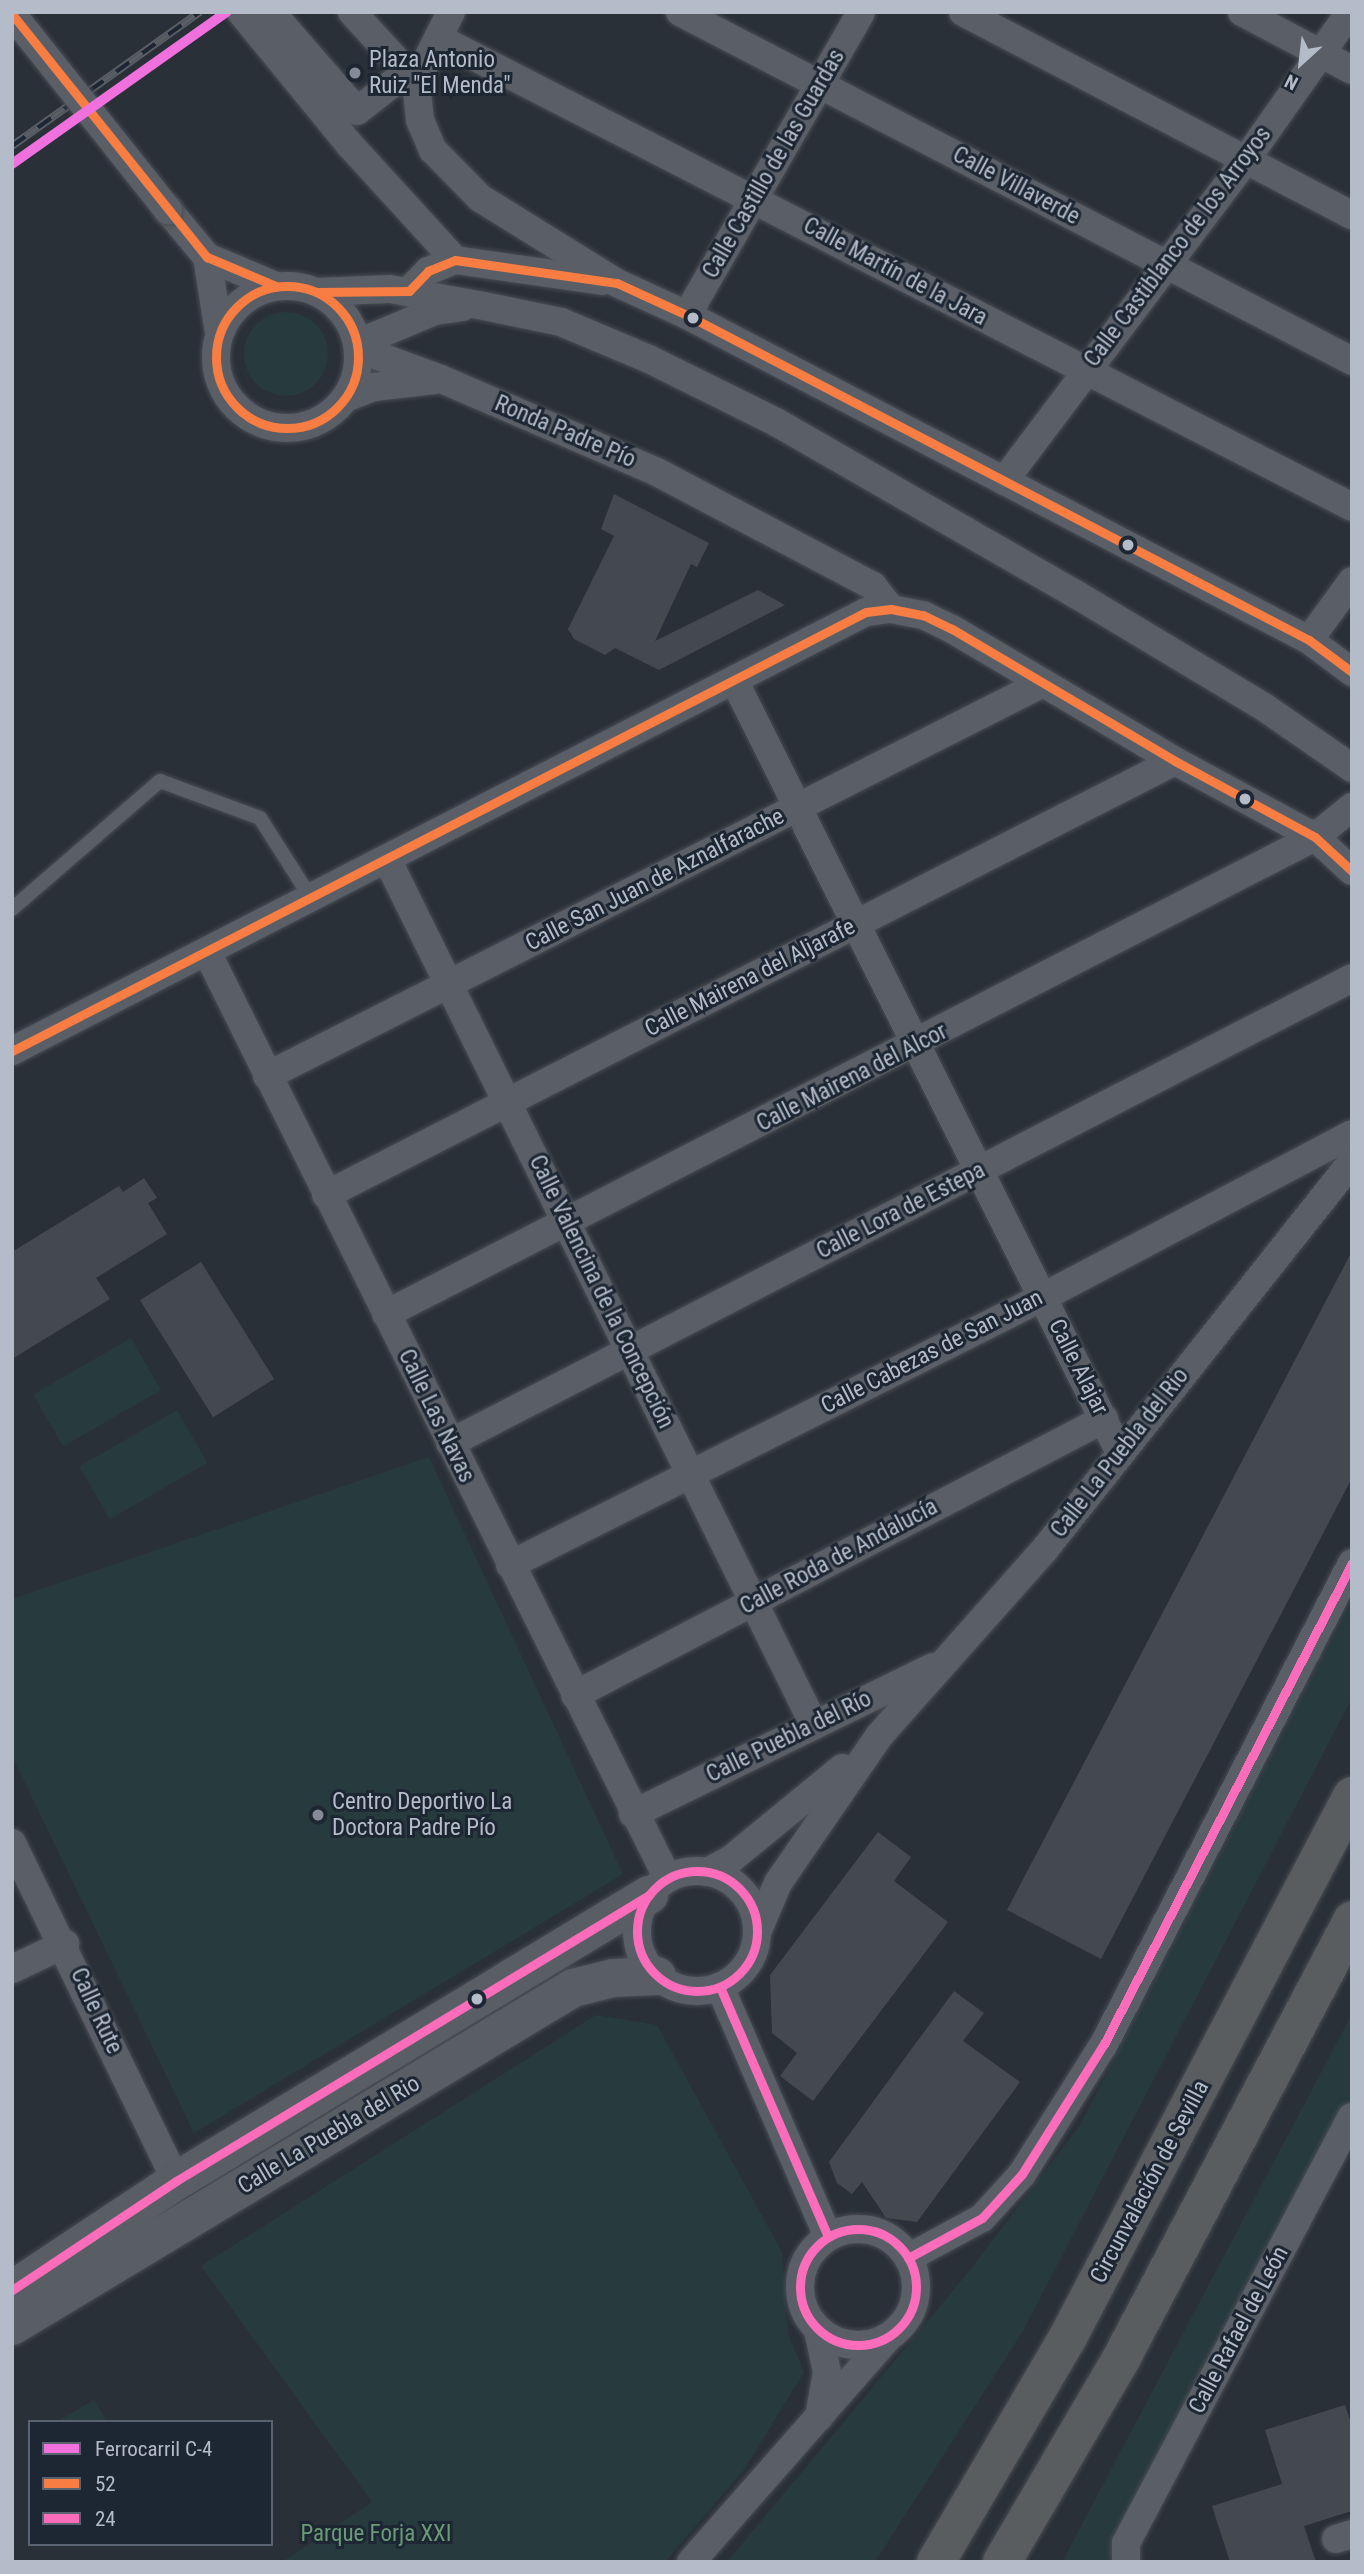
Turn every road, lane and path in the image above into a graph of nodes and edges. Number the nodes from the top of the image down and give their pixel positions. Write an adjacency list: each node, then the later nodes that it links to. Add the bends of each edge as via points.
1 (241, 12): 20 (street)
2 (271, 12): 14 (street, via 364,118)
3 (352, 12): 14 (street)
4 (451, 12): 11 (street)
5 (680, 12): 15 (street, Calle Villaverde)
6 (861, 12): 15 (street, Calle Castillo de las Guardas)
7 (963, 12): 16 (street)
8 (1242, 12): 12 (street)
9 (1350, 12): 12 (street, Calle Castiblanco de los Arroyos)
10 (12, 14): 19 (street, bridge)
11 (438, 37): 14 (street); 17 (street, Calle Martín de la Jara)
12 (1320, 54): 13 (street); 16 (street, Calle Castiblanco de los Arroyos)
13 (1352, 71)
14 (412, 77): 22 (street, via 425,136 445,165 509,218)
15 (820, 83): 17 (street, Calle Castillo de las Guardas); 21 (street, Calle Villaverde)
16 (1245, 161): 18 (street); 21 (street, Calle Castiblanco de los Arroyos)
17 (753, 199): 27 (street, Calle Castillo de las Guardas); 31 (street, Calle Martín de la Jara)
18 (1352, 215)
19 (207, 257): 23 (street); 28 (street)
20 (455, 260): 22 (street); 24 (street, via 428,271)
21 (1165, 264): 30 (street, Calle Villaverde); 31 (street, Calle Castiblanco de los Arroyos)
22 (617, 283): 27 (street)
23 (276, 286): 25 (street); 28 (street, via 239,303)
24 (408, 291): 25 (street); 26 (street)
25 (317, 292): 29 (street, via 336,304)
26 (479, 305): 29 (street, via 435,311); 43 (street, via 561,322 649,359 776,422 1264,707)
27 (687, 315): 34 (street)
28 (219, 333): 33 (street, via 216,361 224,390 251,419 293,429 314,424)
29 (359, 346): 32 (street, Ronda Padre Pío); 33 (street, via 358,374)
30 (1352, 361)
31 (1085, 372): 34 (street, Calle Castiblanco de los Arroyos); 35 (street, Calle Martín de la Jara)
32 (441, 379): 33 (street, via 374,387); 37 (street, Ronda Padre Pío, via 657,472 873,586)
33 (348, 397)
34 (1004, 481): 38 (street)
35 (1352, 507)
36 (1352, 580): 38 (street)
37 (891, 610): 40 (street, via 866,612); 41 (street, via 942,624)
38 (1309, 639): 39 (street)
39 (1352, 671)
40 (734, 680): 44 (street, Calle Alajar); 47 (street)
41 (1043, 683): 42 (street); 44 (street, Calle San Juan de Aznalfarache)
42 (1175, 761): 46 (street); 51 (street, Calle Mairena del Aljarafe)
43 (1352, 768)
44 (798, 807): 51 (street, Calle Alajar); 54 (street, Calle San Juan de Aznalfarache)
45 (1352, 807): 46 (street, Calle Mairena del Alcor)
46 (1315, 837): 48 (street); 55 (street, Calle Mairena del Alcor)
47 (387, 859): 49 (street); 54 (street, Calle Valencina de la Concepción)
48 (1352, 871)
49 (311, 898): 50 (lane, via 260,818 160,781); 52 (street)
50 (12, 909)
51 (856, 924): 55 (street, Calle Alajar); 58 (street, Calle Mairena del Aljarafe)
52 (206, 951): 56 (street); 57 (street, Calle Las Navas)
53 (1352, 978): 60 (street, Calle Lora de Estepa)
54 (449, 984): 57 (street, Calle San Juan de Aznalfarache); 58 (street, Calle Valencina de la Concepción)
55 (917, 1045): 60 (street, Calle Alajar); 62 (street, Calle Mairena del Alcor)
56 (12, 1051)
57 (267, 1076): 61 (street, Calle Las Navas)
58 (507, 1103): 61 (street, Calle Mairena del Aljarafe); 62 (street, Calle Valencina de la Concepción)
59 (1348, 1150): 63 (street, Calle Cabezas de San Juan); 68 (street, Calle La Puebla del Rio)
60 (980, 1171): 63 (street, Calle Alajar); 65 (street, Calle Lora de Estepa)
61 (326, 1195): 64 (street, Calle Las Navas)
62 (566, 1223): 64 (street, Calle Mairena del Alcor); 65 (street, Calle Valencina de la Concepción)
63 (1043, 1297): 66 (street, Calle Alajar); 69 (street, Calle Cabezas de San Juan)
64 (386, 1314): 67 (street, Calle Las Navas)
65 (629, 1350): 67 (street, Calle Lora de Estepa); 69 (street, Calle Valencina de la Concepción)
66 (1104, 1419): 68 (street, Calle Alajar); 72 (street, Calle Roda de Andalucía)
67 (450, 1443): 71 (street, Calle Las Navas)
68 (1120, 1453): 73 (street, Calle La Puebla del Rio, via 1045,1549)
69 (690, 1474): 71 (street, Calle Cabezas de San Juan); 72 (street, Calle Valencina de la Concepción)
70 (1352, 1563): 91 (street, via 1104,2044 1022,2174 982,2218)
71 (510, 1565): 74 (street, Calle Las Navas)
72 (753, 1602): 74 (street, Calle Roda de Andalucía); 75 (street, Calle Valencina de la Concepción)
73 (945, 1661): 75 (street, Calle Puebla del Río); 76 (street, Calle La Puebla del Rio)
74 (575, 1695): 78 (street, Calle Las Navas)
75 (814, 1725): 78 (street, Calle Puebla del Río)
76 (878, 1736): 80 (street, via 791,1813); 83 (street, via 778,1883)
77 (1352, 1796): 99 (highway, Circunvalación de Sevilla, via 1068,2337)
78 (633, 1814): 81 (street, Calle Las Navas)
79 (12, 1843): 84 (street, Calle Rute)
80 (707, 1872): 81 (street); 83 (street, via 727,1878 743,1892)
81 (659, 1887): 86 (street, via 637,1928 642,1954); 89 (street, Calle La Puebla del Rio)
82 (1352, 1920): 100 (highway, via 1121,2359)
83 (758, 1930): 87 (street, via 748,1964)
84 (65, 1944): 85 (street); 89 (street, Calle Rute)
85 (12, 1969)
86 (657, 1976): 87 (street, via 687,1990); 93 (street, Calle La Puebla del Rio, via 613,1978 573,1988)
87 (720, 1987): 90 (street)
88 (1352, 2117): 97 (street, Calle Rafael de León)
89 (176, 2181): 92 (street, Calle La Puebla del Rio)
90 (828, 2237): 91 (street, via 845,2230 872,2232 897,2243); 94 (street, via 814,2249 800,2281 801,2300)
91 (908, 2258): 95 (street, via 916,2292 912,2310)
92 (12, 2290)
93 (12, 2326)
94 (818, 2330): 95 (street, via 853,2346); 96 (street, via 827,2372)
95 (889, 2337): 96 (street)
96 (818, 2420): 98 (street)
97 (1126, 2552)
98 (691, 2562)
99 (936, 2562)
100 (1002, 2562)

